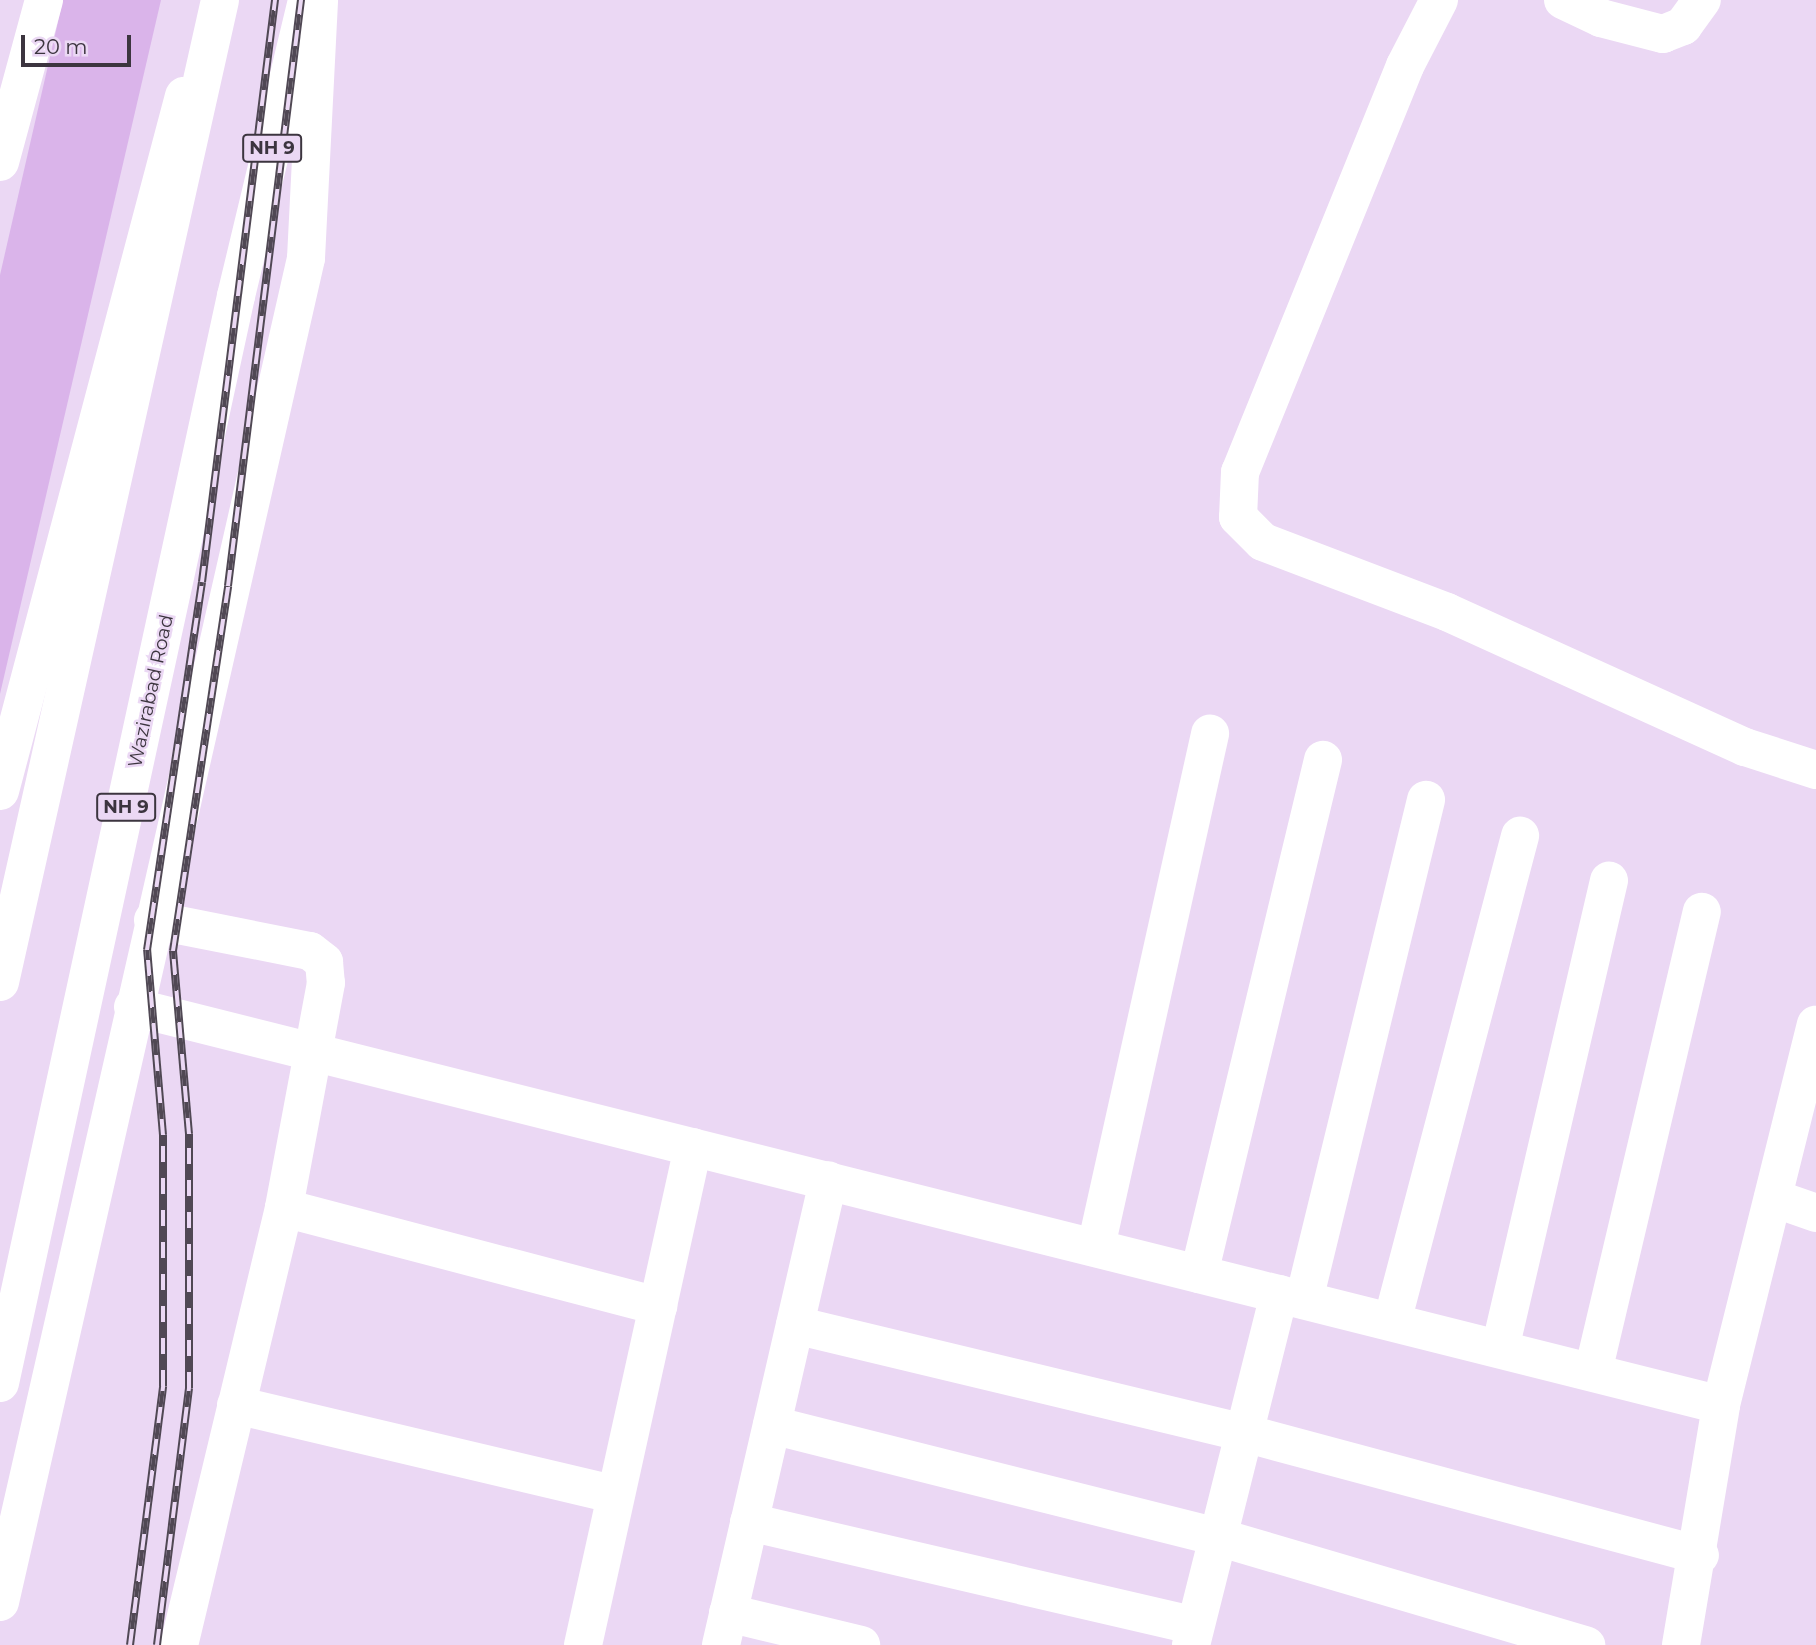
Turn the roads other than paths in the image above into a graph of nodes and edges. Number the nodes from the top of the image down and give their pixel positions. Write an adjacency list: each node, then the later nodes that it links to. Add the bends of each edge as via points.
1 (44, 0): 9 (main road)
2 (214, 0): 13 (main road, via 166,153)
3 (220, 0): 19 (main road)
4 (307, 0): 36 (main road, Wazirabad Road / NH 9, via 236,296)
5 (319, 0): 18 (main road, via 306,258)
6 (1439, 0): 12 (main road, via 1405,66 1240,472 1238,517 1262,542 1447,612 1745,747)
7 (1563, 0): 8 (main road, via 1601,18 1663,34 1683,26)
8 (1702, 0)
9 (0, 162)
10 (1210, 734): 28 (main road)
11 (1323, 760): 29 (main road)
12 (1816, 770)
13 (0, 791)
14 (1426, 800): 30 (main road)
15 (1520, 836): 32 (main road)
16 (1609, 880): 34 (main road)
17 (1702, 912): 35 (main road)
18 (153, 919): 20 (main road); 22 (main road, via 310,951 324,962 327,983)
19 (0, 982)
20 (133, 1007): 22 (main road); 45 (main road)
21 (1816, 1025): 25 (main road)
22 (315, 1053): 23 (main road); 26 (main road)
23 (693, 1147): 24 (main road); 31 (main road)
24 (828, 1180): 28 (main road); 33 (main road)
25 (1773, 1198): 27 (main road); 38 (main road)
26 (284, 1208): 31 (main road); 37 (main road)
27 (1816, 1213)
28 (1096, 1247): 29 (main road)
29 (1199, 1274): 30 (main road)
30 (1291, 1297): 32 (main road); 40 (main road)
31 (658, 1306): 41 (main road)
32 (1392, 1322): 34 (main road)
33 (795, 1325): 39 (main road); 40 (main road)
34 (1500, 1349): 35 (main road)
35 (1593, 1372): 38 (main road)
36 (0, 1383)
37 (236, 1405): 41 (main road); 48 (main road)
38 (1721, 1405): 44 (main road)
39 (772, 1425): 42 (main road); 43 (main road)
40 (1244, 1433): 43 (main road); 44 (main road)
41 (612, 1494): 49 (main road)
42 (749, 1522): 46 (main road); 47 (main road)
43 (1217, 1537): 47 (main road); 51 (main road)
44 (1700, 1555): 52 (main road)
45 (0, 1602)
46 (724, 1629): 50 (main road)
47 (1193, 1635)
48 (179, 1645)
49 (583, 1645)
50 (861, 1645)
51 (1586, 1645)
52 (1681, 1645)

